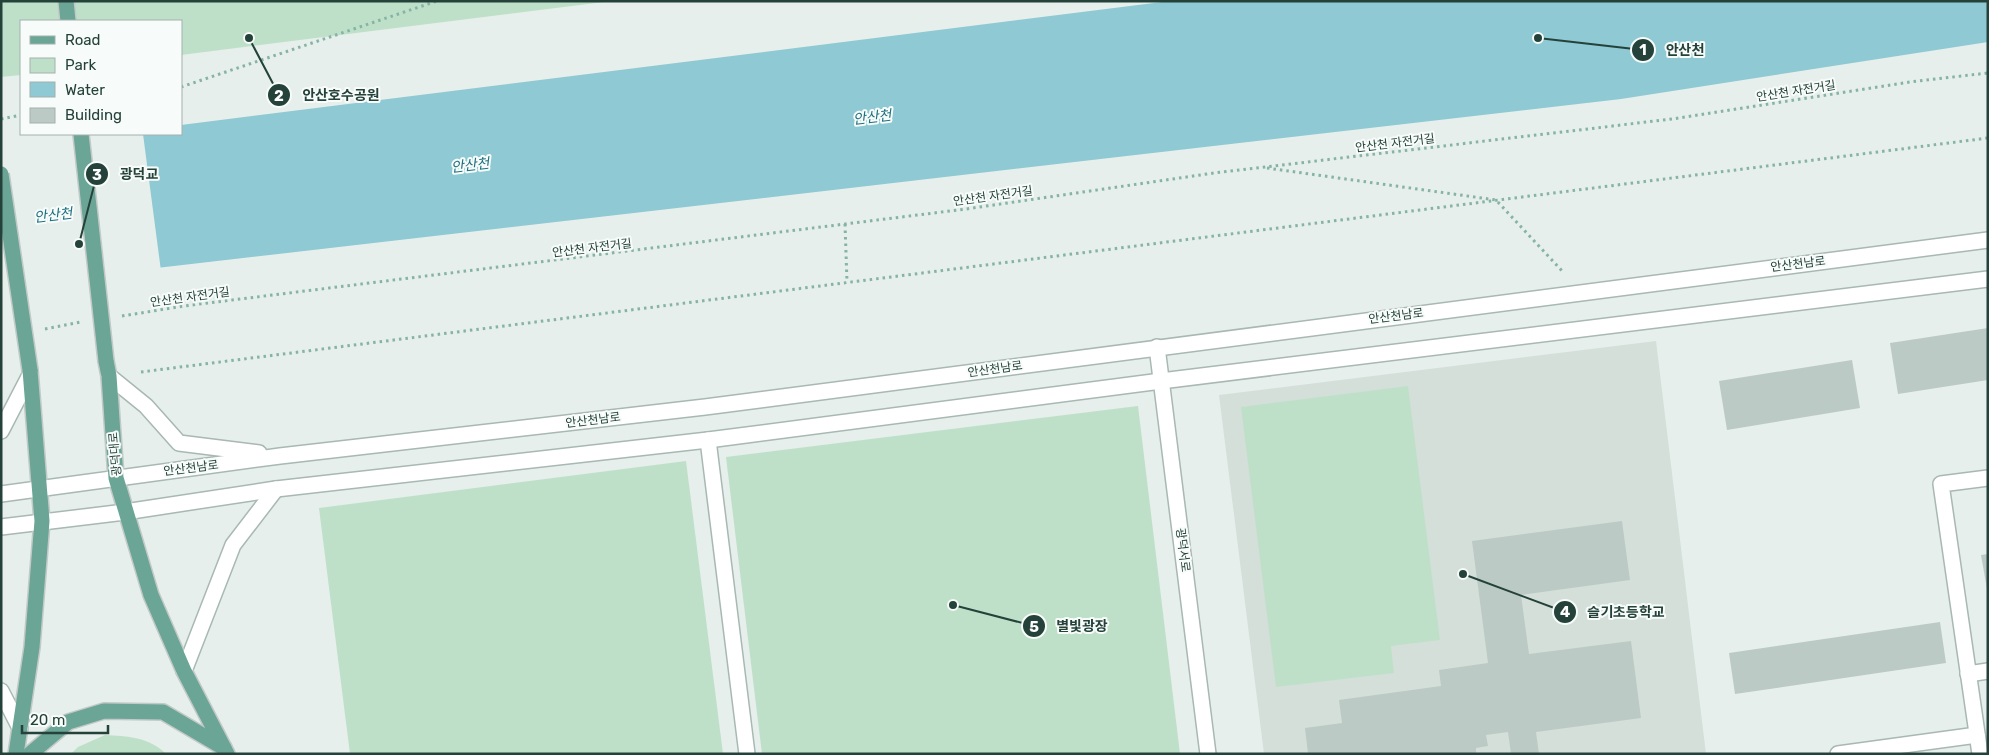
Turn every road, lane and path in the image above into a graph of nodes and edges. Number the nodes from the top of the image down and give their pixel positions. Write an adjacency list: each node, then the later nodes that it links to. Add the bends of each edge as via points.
1 (66, 1): 3 (main road)
2 (437, 1): 5 (path)
3 (68, 20)
4 (1988, 73): 10 (path, 안산천 자전거길, via 1672,119)
5 (182, 87)
6 (20, 115): 7 (path)
7 (1, 119)
8 (81, 135): 23 (main road, 광덕대로, bridge)
9 (1988, 138): 12 (path)
10 (1261, 168): 12 (path); 13 (path, 안산천 자전거길)
11 (1, 174): 22 (main road, bridge)
12 (1496, 200): 16 (path); 17 (path)
13 (846, 224): 16 (path); 18 (path, 안산천 자전거길)
14 (1988, 240): 17 (street, 안산천남로)
15 (1988, 279): 24 (street)
16 (847, 282): 23 (path)
17 (1582, 292): 21 (street, 안산천남로)
18 (117, 316)
19 (88, 321): 20 (path)
20 (43, 330)
21 (1157, 347): 24 (street, 광덕서로); 27 (street, 안산천남로, via 705,407)
22 (30, 373): 25 (street); 31 (main road)
23 (109, 376): 27 (street, via 146,406 179,443); 28 (main road, 광덕대로)
24 (1161, 381): 26 (street); 47 (street, 광덕서로)
25 (1, 431)
26 (708, 440): 30 (street); 46 (street)
27 (280, 456): 28 (street, 안산천남로)
28 (116, 478): 31 (street, 안산천남로); 33 (main road, 광덕대로)
29 (1988, 478): 38 (street, via 1941,484)
30 (276, 488): 33 (street); 36 (street, via 234,545)
31 (40, 489): 32 (street, 안산천남로); 34 (main road)
32 (1, 494)
33 (125, 512): 34 (street); 36 (main road, 광덕대로, via 150,595)
34 (42, 521): 35 (street); 40 (main road, via 32,647)
35 (1, 527)
36 (184, 671): 43 (main road, 광덕대로)
37 (1988, 671): 38 (street)
38 (1968, 674): 41 (street)
39 (1, 691): 40 (street)
40 (20, 728): 44 (main road)
41 (1981, 745): 42 (street)
42 (1942, 747): 48 (street)
43 (226, 751): 45 (main road, via 163,712 104,711 68,722)
44 (16, 754)
45 (30, 754)
46 (747, 754)
47 (1208, 754)
48 (1838, 754)

